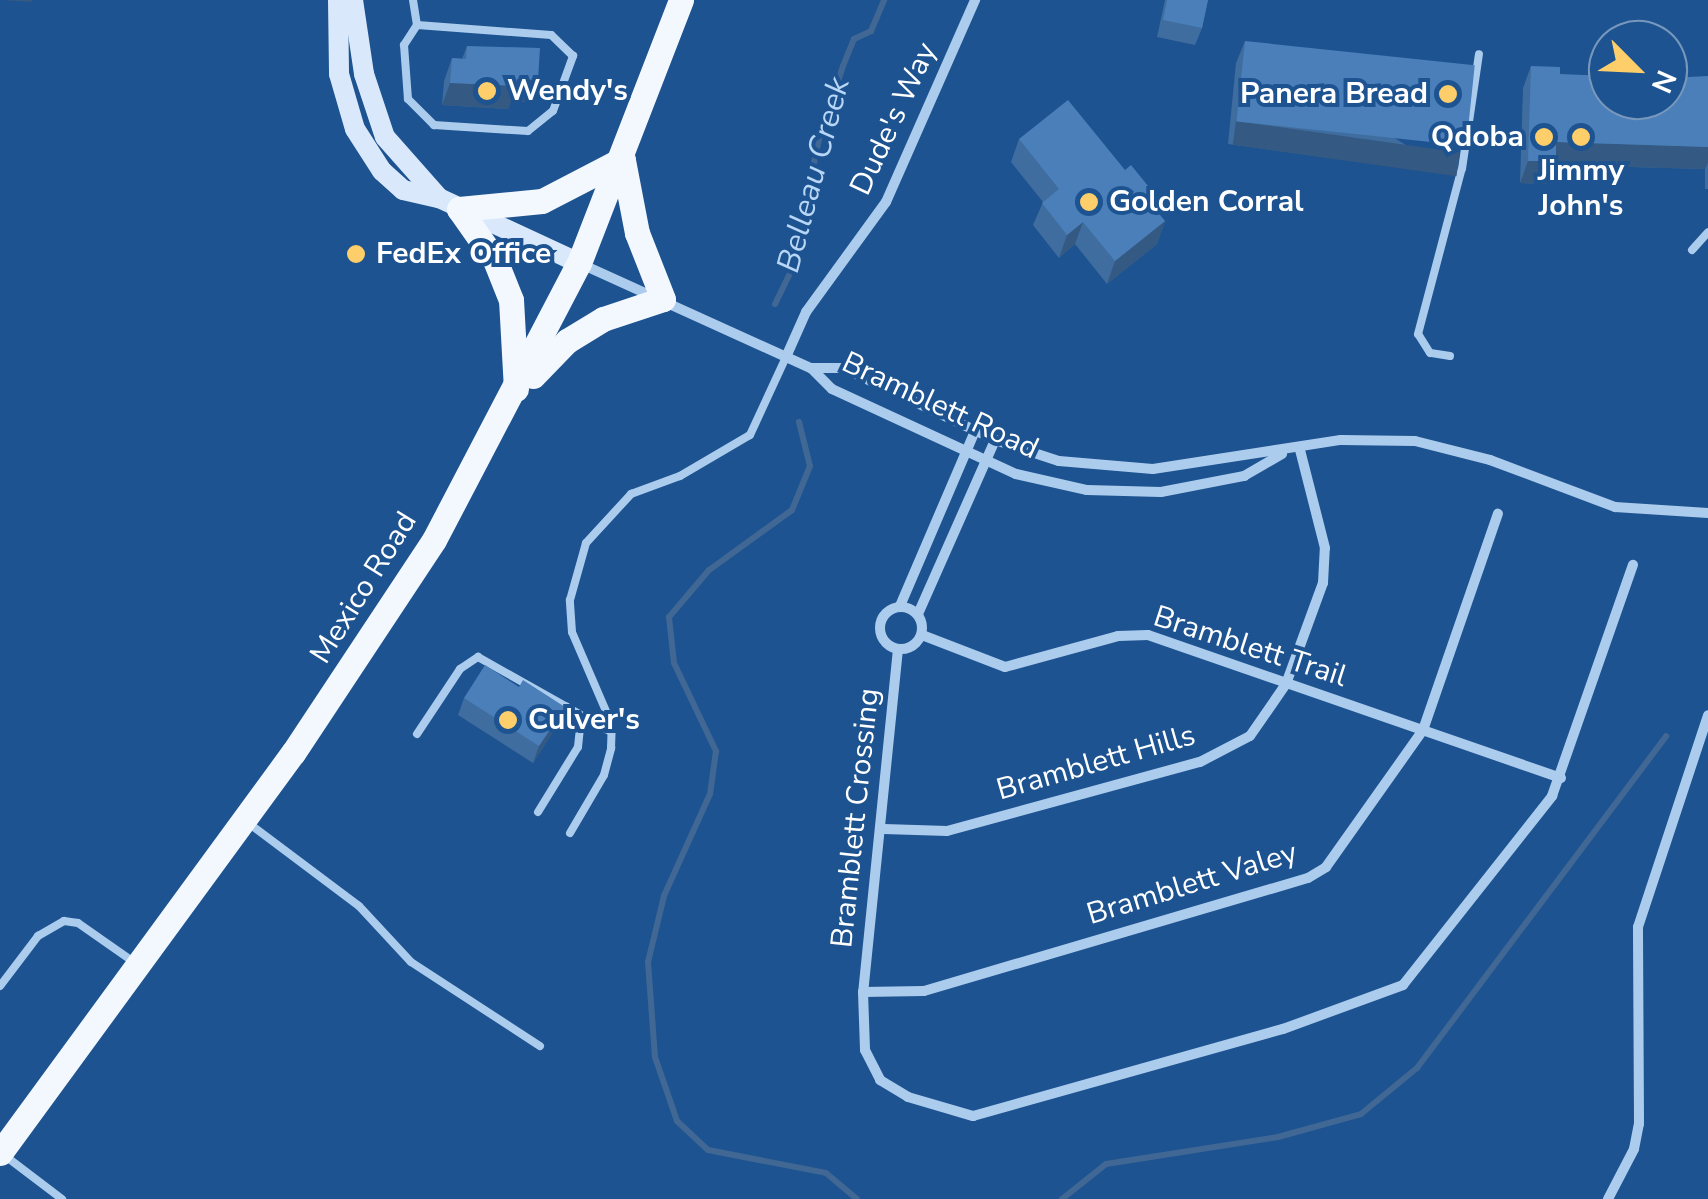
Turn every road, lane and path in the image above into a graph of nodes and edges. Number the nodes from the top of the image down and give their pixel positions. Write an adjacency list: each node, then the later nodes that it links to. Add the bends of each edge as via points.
1 (338, 0): 9 (street, via 339,74 355,130 403,190)
2 (353, 0): 9 (street, via 364,74 385,137)
3 (413, 0): 6 (lane)
4 (681, 0): 8 (main road, Mexico Road)
5 (975, 0): 14 (street, Dude's Way, via 886,202 806,312)
6 (417, 25): 6 (lane, via 404,46 408,99 434,126 528,132 553,112 573,56 551,35)
7 (1479, 54): 15 (lane, via 1461,170 1418,334 1430,352)
8 (623, 159): 9 (main road, via 542,201); 12 (main road, Mexico Road); 13 (main road, via 637,234)
9 (449, 204): 12 (street); 17 (main road, via 494,260 511,300)
10 (1708, 232): 11 (lane)
11 (1692, 250)
12 (579, 263): 13 (street, Bramblett Road); 17 (main road, Mexico Road)
13 (663, 299): 14 (street, Bramblett Road); 17 (main road, via 603,319 567,341)
14 (786, 356): 16 (street, Bramblett Road); 35 (lane, Dude's Way, via 761,417 738,446 631,494 586,543 570,600 572,632)
15 (1450, 356)
16 (811, 368): 18 (street, Bramblett Road, via 843,368); 21 (street, Bramblett Road, via 832,389)
17 (516, 394): 39 (main road, Mexico Road, via 385,620)
18 (976, 431): 19 (street, Bramblett Road); 21 (street)
19 (995, 440): 22 (street, Bramblett Road, via 1059,461 1122,469 1176,468 1242,452); 23 (street)
20 (1300, 450): 22 (street, Bramblett Road); 24 (street, Bramblett Road, via 1341,440 1438,444 1615,507); 31 (street, Bramblett Hills, via 1326,564)
21 (966, 452): 23 (street, Bramblett Road); 27 (street)
22 (1283, 454): 23 (street, Bramblett Road, via 1244,476 1161,492 1087,490)
23 (986, 461): 28 (street)
24 (1708, 513)
25 (1498, 514): 34 (street, Bramblett Valey)
26 (1633, 565): 37 (street, Bramblett Crossing)
27 (900, 606): 28 (street); 30 (street, via 886,613 880,629)
28 (918, 614): 29 (street)
29 (922, 636): 30 (street, via 911,648); 31 (street, Bramblett Trail, via 1005,666 1118,636 1148,635)
30 (898, 649): 40 (street, Bramblett Crossing)
31 (1286, 684): 34 (street, Bramblett Trail); 40 (street, Bramblett Hills, via 1250,736 1200,762 935,833)
32 (566, 705): 35 (lane); 36 (lane, via 489,660 469,659); 38 (lane, via 580,728 578,748)
33 (1708, 714): 48 (street, via 1638,927 1639,1124)
34 (1423, 730): 37 (street, Bramblett Trail); 44 (street, Bramblett Valey, via 1339,852 1308,878 924,991)
35 (612, 732): 41 (lane, via 604,776)
36 (417, 734)
37 (1561, 778): 44 (street, Bramblett Crossing, via 1418,972 1383,997 1283,1029 973,1116 943,1111 880,1080 864,1050)
38 (538, 812)
39 (243, 820): 42 (main road, Mexico Road); 45 (lane, via 359,906 410,962)
40 (884, 829): 44 (street, Bramblett Crossing)
41 (570, 832)
42 (138, 964): 43 (lane, via 93,931 64,921 38,936); 46 (main road, Mexico Road)
43 (0, 986)
44 (862, 992)
45 (540, 1046)
46 (0, 1153): 47 (lane)
47 (62, 1199)
48 (1608, 1199)

